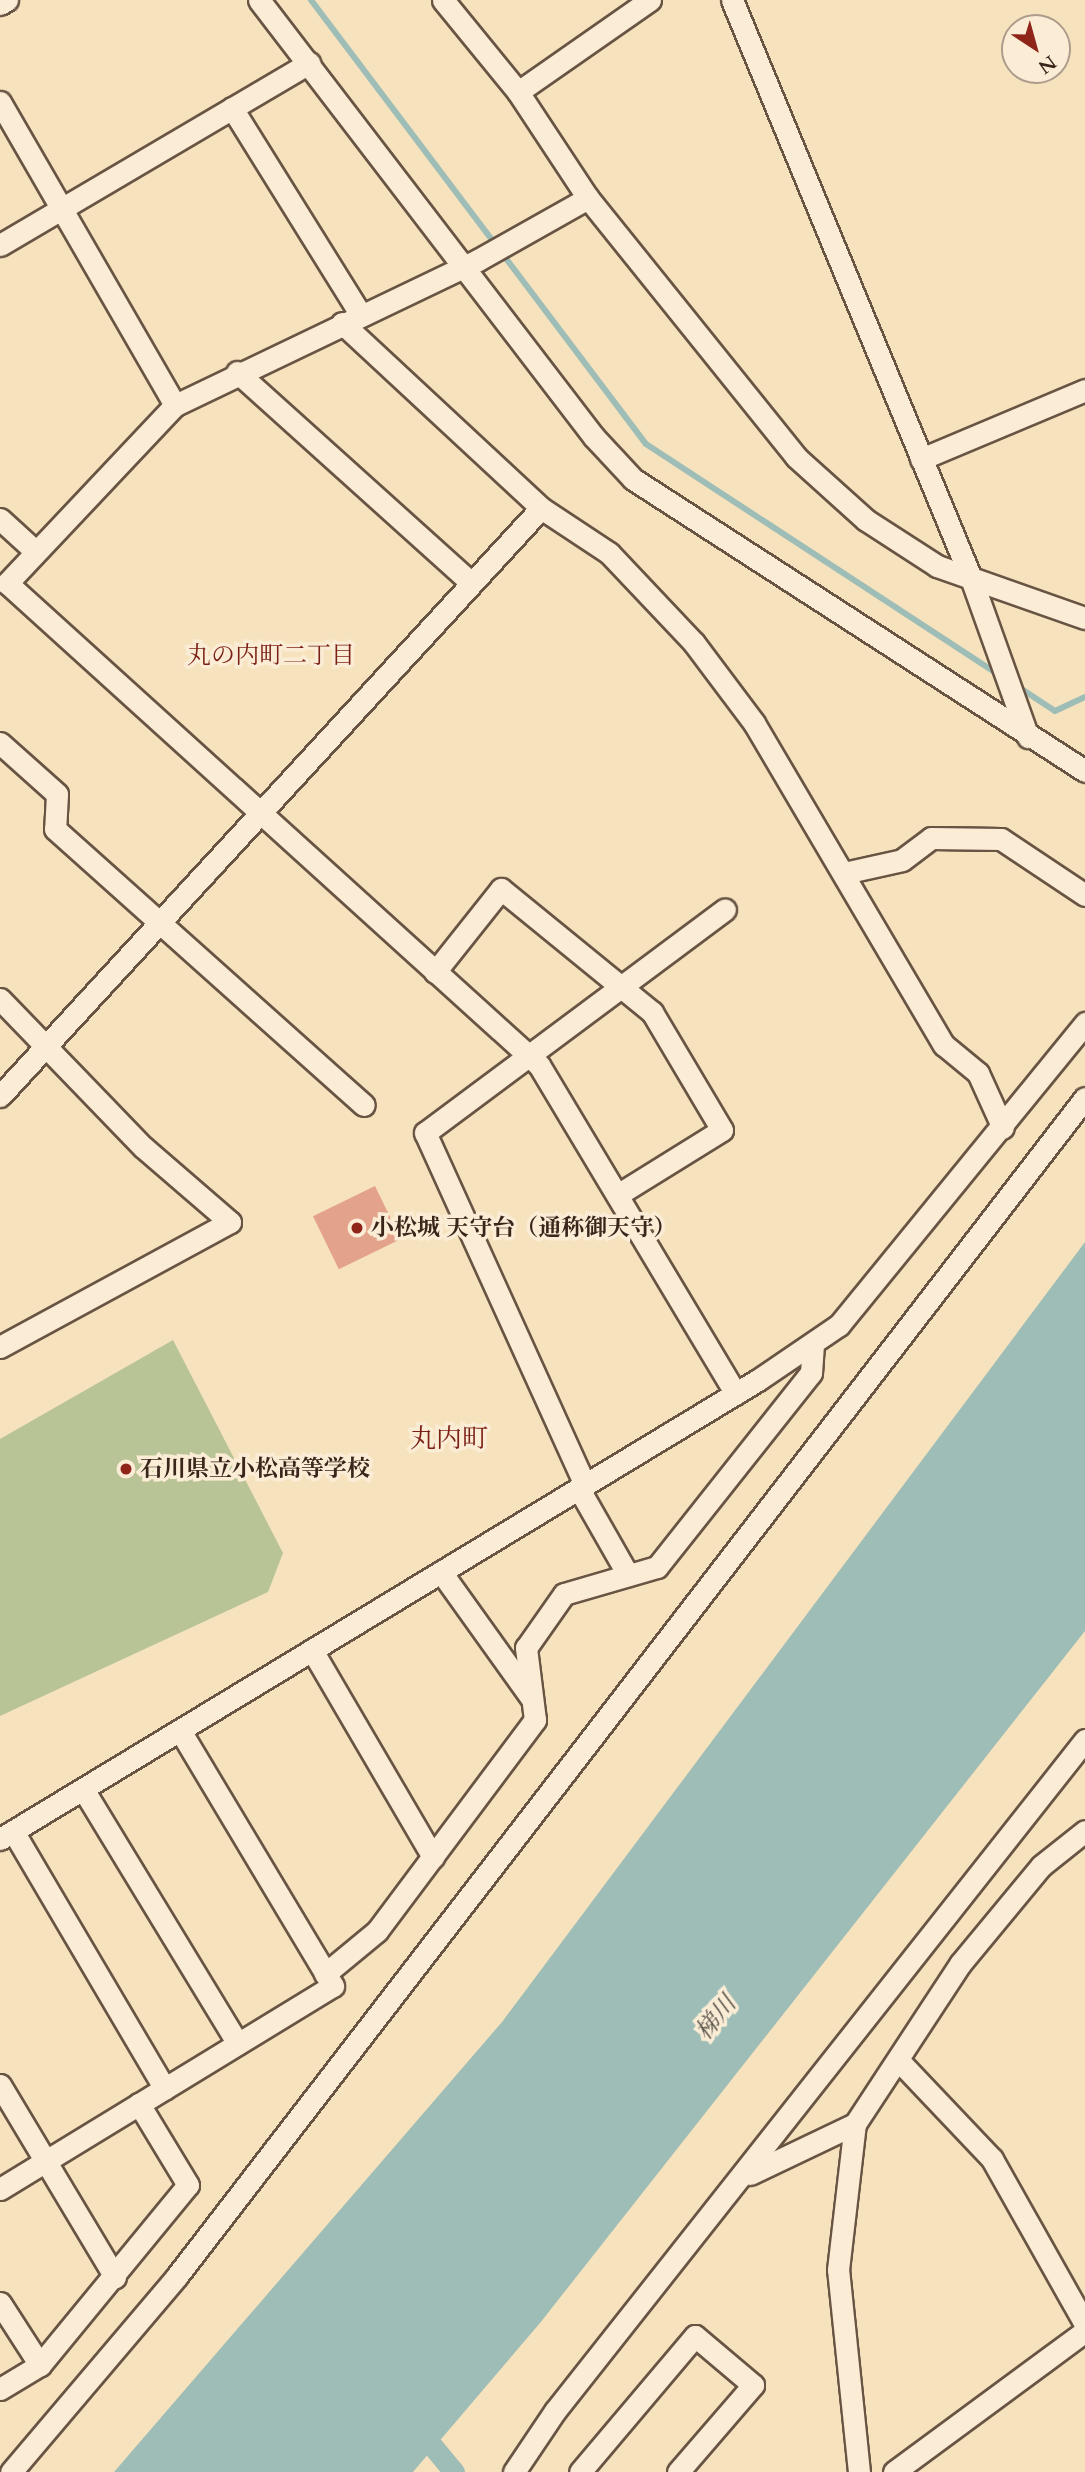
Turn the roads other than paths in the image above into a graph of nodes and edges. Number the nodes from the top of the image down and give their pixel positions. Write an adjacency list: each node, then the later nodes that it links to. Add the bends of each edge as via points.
1 (7, 0): 6 (street)
2 (259, 0): 7 (street)
3 (443, 0): 8 (street)
4 (650, 0): 8 (street)
5 (732, 0): 19 (street)
6 (0, 4)
7 (309, 63): 10 (street); 14 (street)
8 (518, 92): 11 (street)
9 (0, 102): 12 (street)
10 (232, 108): 12 (street); 15 (street)
11 (588, 198): 14 (street); 23 (street, via 796,457 866,520 937,566)
12 (65, 207): 13 (street); 18 (street)
13 (0, 245)
14 (470, 264): 15 (street); 27 (street, via 593,438 633,479)
15 (352, 319): 16 (street); 20 (street)
16 (237, 372): 18 (street); 24 (street)
17 (1085, 390): 19 (street)
18 (175, 405): 22 (street)
19 (921, 459): 23 (street)
20 (541, 508): 24 (street); 31 (street, via 609,553 694,643 754,723)
21 (0, 519): 22 (street)
22 (34, 550): 25 (street, via 6,583)
23 (971, 578): 26 (street); 27 (street)
24 (471, 583): 30 (street)
25 (5, 597): 30 (street)
26 (1085, 618)
27 (1028, 737): 29 (street)
28 (0, 743): 34 (street, via 57,794 55,829)
29 (1085, 771)
30 (257, 814): 34 (street); 35 (street)
31 (844, 873): 32 (street, via 902,860 931,838 1000,839); 44 (street, via 944,1045 978,1073)
32 (1085, 895)
33 (725, 909): 36 (street)
34 (160, 923): 39 (street); 43 (street)
35 (435, 972): 36 (street, via 501,889); 40 (street)
36 (621, 987): 40 (street); 45 (street, via 652,1012 722,1130)
37 (0, 999): 39 (street)
38 (1085, 1023): 44 (street)
39 (50, 1044): 41 (street); 47 (street, via 143,1147 230,1222)
40 (528, 1056): 45 (street); 49 (street, via 425,1133)
41 (0, 1096)
42 (1085, 1097): 76 (street, via 186,2265)
43 (363, 1105)
44 (1003, 1128): 46 (street, via 839,1325)
45 (617, 1195): 48 (street)
46 (813, 1343): 48 (street); 51 (street, via 811,1373 657,1567)
47 (0, 1347)
48 (736, 1394): 49 (street)
49 (582, 1487): 50 (street); 51 (street)
50 (442, 1572): 52 (street); 53 (street)
51 (628, 1575): 53 (street, via 564,1594 526,1647)
52 (312, 1650): 54 (street); 59 (street)
53 (532, 1699): 59 (street, via 535,1720)
54 (180, 1730): 56 (street); 60 (street)
55 (1085, 1740): 68 (street)
56 (83, 1789): 58 (street); 61 (street)
57 (1085, 1831): 62 (street, via 1041,1866 960,1964)
58 (7, 1835): 64 (street)
59 (433, 1857): 60 (street, via 377,1931)
60 (325, 1974): 61 (street, via 333,1986)
61 (238, 2044): 64 (street)
62 (901, 2063): 66 (street); 72 (street, via 992,2159)
63 (0, 2085): 67 (street)
64 (165, 2089): 65 (street)
65 (139, 2104): 67 (street); 70 (street, via 188,2185)
66 (855, 2124): 68 (street); 80 (street, via 838,2270)
67 (46, 2161): 69 (street); 70 (street)
68 (745, 2176): 77 (street, via 555,2411)
69 (0, 2189)
70 (115, 2277): 74 (street)
71 (0, 2303): 74 (street)
72 (1085, 2324)
73 (1085, 2331): 81 (street)
74 (40, 2365): 75 (street)
75 (0, 2389)
76 (11, 2472)
77 (514, 2472)
78 (580, 2472): 79 (street, via 695,2336 752,2385)
79 (678, 2472)
80 (859, 2472)
81 (894, 2472)

